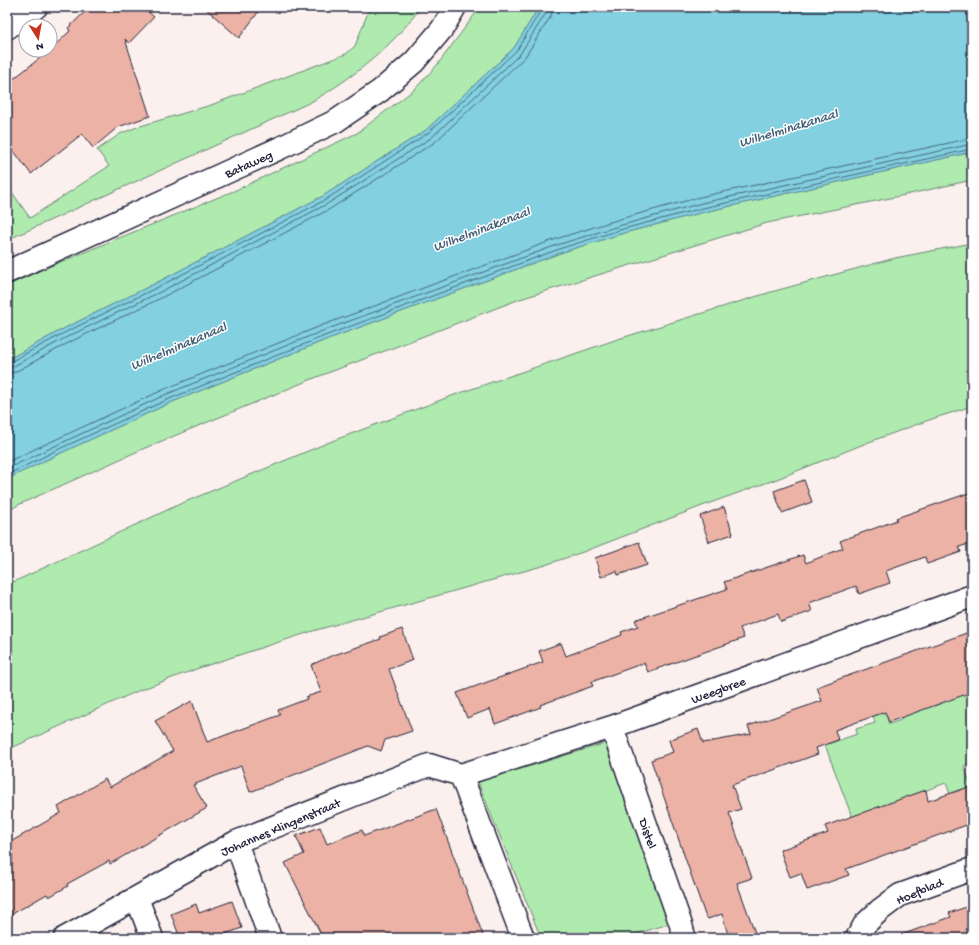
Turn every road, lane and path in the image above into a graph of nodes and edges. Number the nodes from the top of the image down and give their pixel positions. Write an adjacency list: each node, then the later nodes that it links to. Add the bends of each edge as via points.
1 (36, 7): 3 (street)
2 (455, 7): 4 (street, Bataweg, via 442,29 414,62 336,121)
3 (7, 28)
4 (7, 272)
5 (972, 596): 6 (street, Weegbree)
6 (612, 727): 7 (street, Weegbree); 15 (street, Distel, via 681,925 684,936)
7 (461, 775): 8 (street, Johannes Klingenstraat, via 429,765); 14 (street)
8 (236, 842): 10 (street, Johannes Klingenstraat); 13 (street)
9 (972, 869): 16 (street, Hoefblad, via 900,895 865,924)
10 (137, 898): 11 (street, Johannes Klingenstraat); 12 (street)
11 (66, 938)
12 (152, 938)
13 (270, 938)
14 (523, 938)
15 (682, 938)
16 (857, 938)

